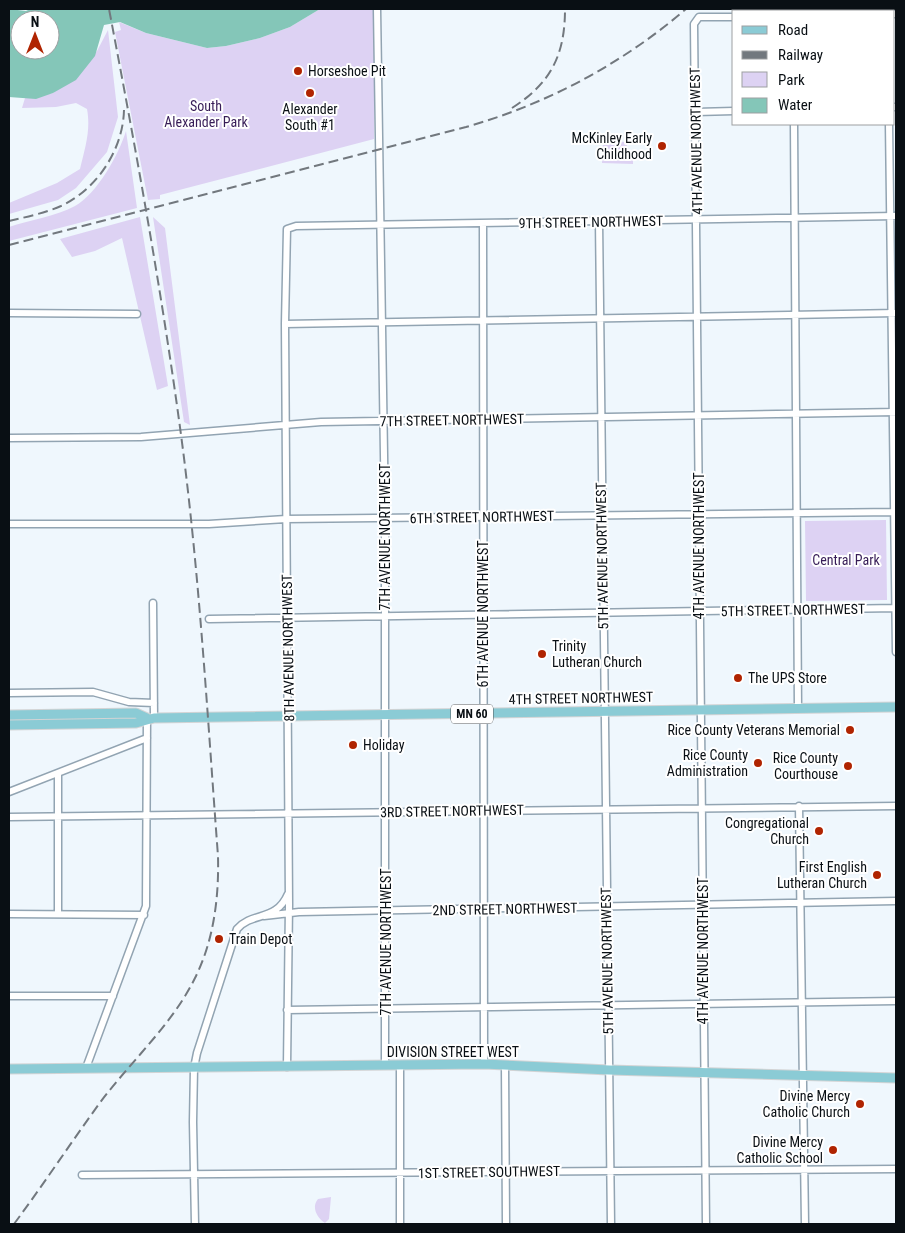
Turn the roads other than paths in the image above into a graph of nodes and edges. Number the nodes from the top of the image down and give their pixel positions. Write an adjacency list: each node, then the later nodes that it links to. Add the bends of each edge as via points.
1 (377, 9): 12 (street, 7TH AVENUE NORTHWEST)
2 (732, 17): 4 (street, 4TH AVENUE NORTHWEST, via 699,17 694,24)
3 (732, 111): 4 (street)
4 (696, 112): 9 (street, 4TH AVENUE NORTHWEST)
5 (794, 125): 8 (street)
6 (889, 125): 7 (street)
7 (894, 216): 8 (street, 9TH STREET NORTHWEST); 15 (street)
8 (794, 218): 9 (street, 9TH STREET NORTHWEST); 17 (street)
9 (697, 220): 10 (street, 9TH STREET NORTHWEST); 18 (street, 4TH AVENUE NORTHWEST)
10 (599, 222): 11 (street, 9TH STREET NORTHWEST); 19 (street, 5TH AVENUE NORTHWEST)
11 (483, 224): 12 (street, 9TH STREET NORTHWEST); 20 (street, 6TH AVENUE NORTHWEST)
12 (381, 225): 13 (street, 9TH STREET NORTHWEST, via 296,226); 21 (street, 7TH AVENUE NORTHWEST)
13 (287, 229): 22 (street, 8TH AVENUE NORTHWEST)
14 (9, 313): 16 (street)
15 (895, 313): 17 (street); 23 (street)
16 (137, 314)
17 (796, 316): 18 (street); 24 (street)
18 (698, 318): 19 (street); 25 (street, 4TH AVENUE NORTHWEST)
19 (599, 320): 20 (street); 26 (street, 5TH AVENUE NORTHWEST)
20 (482, 322): 21 (street); 27 (street, 6TH AVENUE NORTHWEST)
21 (383, 323): 22 (street); 28 (street, 7TH AVENUE NORTHWEST)
22 (286, 324): 29 (street, 8TH AVENUE NORTHWEST)
23 (895, 412): 24 (street, 7TH STREET NORTHWEST); 32 (street)
24 (798, 415): 25 (street, 7TH STREET NORTHWEST); 31 (street)
25 (699, 416): 26 (street, 7TH STREET NORTHWEST); 33 (street, 4TH AVENUE NORTHWEST)
26 (601, 418): 27 (street, 7TH STREET NORTHWEST); 34 (street, 5TH AVENUE NORTHWEST)
27 (482, 420): 28 (street, 7TH STREET NORTHWEST); 35 (street, 6TH AVENUE NORTHWEST)
28 (384, 421): 29 (street, 7TH STREET NORTHWEST); 36 (street, 7TH AVENUE NORTHWEST)
29 (286, 424): 30 (street, 7TH STREET NORTHWEST, via 141,437); 37 (street, 8TH AVENUE NORTHWEST)
30 (9, 438)
31 (797, 512): 32 (street, 6TH STREET NORTHWEST); 33 (street, 6TH STREET NORTHWEST); 41 (street)
32 (895, 512): 40 (street)
33 (699, 514): 34 (street, 6TH STREET NORTHWEST); 42 (street, 4TH AVENUE NORTHWEST)
34 (602, 516): 35 (street, 6TH STREET NORTHWEST); 43 (street, 5TH AVENUE NORTHWEST)
35 (483, 517): 36 (street, 6TH STREET NORTHWEST); 44 (street, 6TH AVENUE NORTHWEST)
36 (385, 518): 37 (street, 6TH STREET NORTHWEST); 45 (street, 7TH AVENUE NORTHWEST)
37 (286, 519): 38 (street, 6TH STREET NORTHWEST, via 209,524); 46 (street, 8TH AVENUE NORTHWEST)
38 (9, 524)
39 (153, 603): 50 (street)
40 (896, 608): 41 (street, 5TH STREET NORTHWEST); 48 (street)
41 (798, 610): 42 (street, 5TH STREET NORTHWEST); 52 (street)
42 (699, 611): 43 (street, 5TH STREET NORTHWEST); 53 (street, 4TH AVENUE NORTHWEST)
43 (603, 613): 44 (street, 5TH STREET NORTHWEST); 54 (street, 5TH AVENUE NORTHWEST)
44 (483, 615): 45 (street, 5TH STREET NORTHWEST); 55 (street, 6TH AVENUE NORTHWEST)
45 (385, 617): 46 (street, 5TH STREET NORTHWEST); 56 (street, 7TH AVENUE NORTHWEST)
46 (287, 618): 47 (street, 5TH STREET NORTHWEST); 58 (street, 8TH AVENUE NORTHWEST)
47 (209, 619)
48 (896, 652)
49 (9, 693): 50 (street, via 93,692 129,702)
50 (154, 702): 59 (street)
51 (896, 707): 52 (main road, 4TH STREET NORTHWEST / MN 60)
52 (798, 708): 53 (main road, 4TH STREET NORTHWEST / MN 60)
53 (701, 710): 54 (main road, 4TH STREET NORTHWEST / MN 60); 66 (street, 4TH AVENUE NORTHWEST)
54 (604, 712): 55 (main road, 4TH STREET NORTHWEST / MN 60); 67 (street, 5TH AVENUE NORTHWEST)
55 (484, 713): 56 (main road, 4TH STREET NORTHWEST / MN 60); 68 (street, 6TH AVENUE NORTHWEST)
56 (386, 714): 58 (main road, 4TH STREET NORTHWEST / MN 60); 69 (street, 7TH AVENUE NORTHWEST)
57 (9, 715): 59 (main road, MN 60, via 136,713)
58 (288, 716): 59 (main road, 4TH STREET NORTHWEST / MN 60); 70 (street, 8TH AVENUE NORTHWEST)
59 (150, 718): 60 (main road, MN 60, via 136,723); 61 (street)
60 (9, 725)
61 (147, 738): 62 (street); 71 (street)
62 (58, 773): 63 (street); 73 (street)
63 (9, 792)
64 (799, 806): 65 (street, 3RD STREET NORTHWEST); 66 (street, 3RD STREET NORTHWEST); 76 (street)
65 (896, 806)
66 (702, 808): 67 (street, 3RD STREET NORTHWEST); 78 (street, 4TH AVENUE NORTHWEST)
67 (605, 809): 68 (street, 3RD STREET NORTHWEST); 77 (street, 5TH AVENUE NORTHWEST)
68 (484, 811): 69 (street, 3RD STREET NORTHWEST); 79 (street, 6TH AVENUE NORTHWEST)
69 (386, 812): 70 (street, 3RD STREET NORTHWEST); 81 (street, 7TH AVENUE NORTHWEST)
70 (289, 814): 71 (street, 3RD STREET NORTHWEST); 74 (street, 8TH AVENUE NORTHWEST)
71 (147, 816): 73 (street, 3RD STREET NORTHWEST); 84 (street)
72 (9, 817): 73 (street, 3RD STREET NORTHWEST)
73 (58, 817): 83 (street)
74 (289, 891): 80 (street, 8TH AVENUE NORTHWEST); 85 (street, via 279,908)
75 (896, 901): 76 (street, 2ND STREET NORTHWEST)
76 (800, 903): 78 (street, 2ND STREET NORTHWEST); 89 (street)
77 (606, 906): 78 (street, 2ND STREET NORTHWEST); 79 (street, 2ND STREET NORTHWEST); 91 (street, 5TH AVENUE NORTHWEST)
78 (702, 906): 90 (street, 4TH AVENUE NORTHWEST)
79 (485, 910): 81 (street, 2ND STREET NORTHWEST); 92 (street, 6TH AVENUE NORTHWEST)
80 (288, 912): 81 (street, 2ND STREET NORTHWEST); 85 (street, 2ND STREET NORTHWEST); 94 (street, 8TH AVENUE NORTHWEST)
81 (387, 912): 93 (street, 7TH AVENUE NORTHWEST)
82 (9, 914): 83 (street)
83 (58, 914): 84 (street)
84 (144, 915): 87 (street)
85 (264, 916): 102 (street, via 241,924 234,934)
86 (9, 996): 87 (street)
87 (113, 996): 101 (street)
88 (896, 1001): 89 (street)
89 (802, 1002): 90 (street); 105 (street)
90 (703, 1004): 91 (street); 104 (street, 4TH AVENUE NORTHWEST)
91 (608, 1005): 92 (street); 103 (street, 5TH AVENUE NORTHWEST)
92 (483, 1006): 93 (street); 95 (street, 6TH AVENUE NORTHWEST)
93 (385, 1008): 94 (street); 96 (street, 7TH AVENUE NORTHWEST)
94 (287, 1010): 99 (street, 8TH AVENUE NORTHWEST)
95 (484, 1064): 97 (main road, DIVISION STREET WEST); 98 (main road, DIVISION STREET WEST)
96 (385, 1065): 97 (main road, DIVISION STREET WEST); 99 (main road, DIVISION STREET WEST)
97 (400, 1065): 112 (street)
98 (505, 1065): 103 (main road, DIVISION STREET WEST); 111 (street)
99 (287, 1067): 102 (main road, DIVISION STREET WEST)
100 (9, 1068): 101 (main road, DIVISION STREET WEST)
101 (86, 1068): 102 (main road, DIVISION STREET WEST)
102 (194, 1068): 114 (street)
103 (609, 1070): 104 (main road, DIVISION STREET WEST); 110 (street, 5TH AVENUE NORTHWEST)
104 (704, 1073): 105 (main road, DIVISION STREET WEST); 108 (street, 4TH AVENUE NORTHWEST)
105 (805, 1076): 106 (main road, DIVISION STREET WEST); 109 (street)
106 (896, 1078)
107 (896, 1169): 109 (street, 1ST STREET SOUTHWEST)
108 (706, 1170): 109 (street, 1ST STREET SOUTHWEST); 110 (street, 1ST STREET SOUTHWEST); 119 (street, 4TH AVENUE NORTHWEST)
109 (806, 1170): 120 (street)
110 (610, 1171): 111 (street, 1ST STREET SOUTHWEST); 118 (street, 5TH AVENUE NORTHWEST)
111 (505, 1172): 112 (street, 1ST STREET SOUTHWEST); 117 (street)
112 (399, 1173): 114 (street, 1ST STREET SOUTHWEST); 116 (street)
113 (82, 1175): 114 (street, 1ST STREET SOUTHWEST)
114 (194, 1175): 115 (street)
115 (195, 1224)
116 (400, 1224)
117 (506, 1224)
118 (611, 1224)
119 (706, 1224)
120 (805, 1224)

